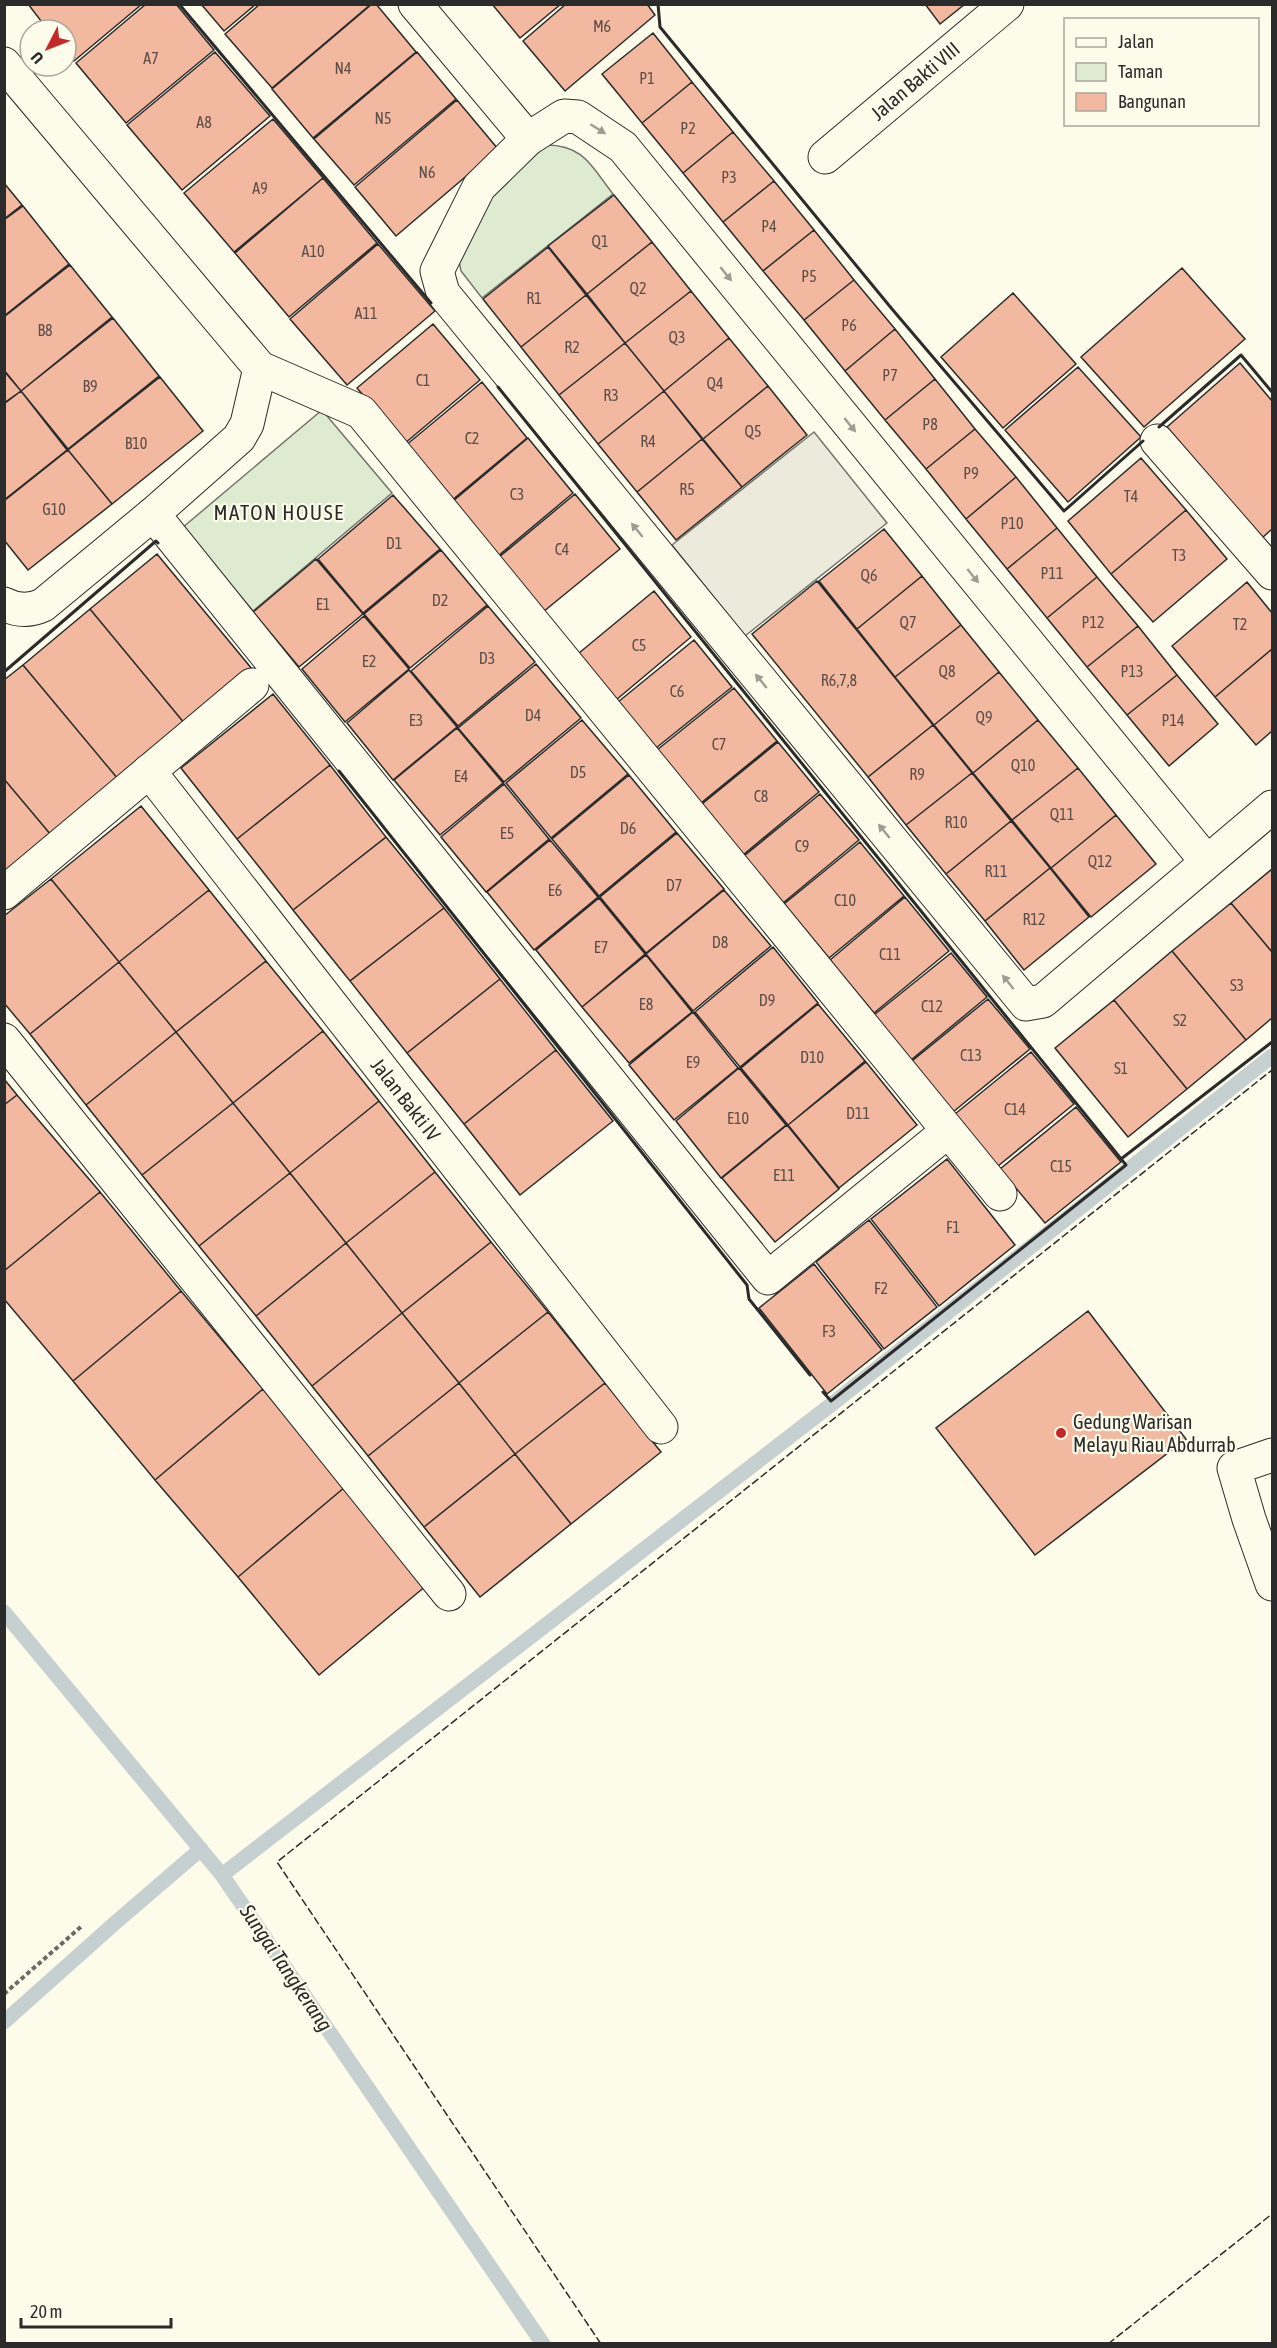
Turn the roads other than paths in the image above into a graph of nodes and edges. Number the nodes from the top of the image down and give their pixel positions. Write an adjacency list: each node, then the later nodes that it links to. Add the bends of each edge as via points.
1 (415, 4): 4 (street)
2 (1006, 4): 5 (street, Jalan Bakti VIII)
3 (4, 64): 6 (street)
4 (528, 139): 14 (street, one-way to 14, via 564,116 578,117 623,147); 14 (street, one-way to 4, via 1043,1001 1026,1004 443,293 437,271 479,187)
5 (825, 157)
6 (260, 368): 8 (street, via 247,424 239,438); 17 (street, via 361,412)
7 (1157, 441): 9 (street)
8 (153, 514): 10 (street, via 43,605 18,609); 17 (street, via 768,1278)
9 (1272, 573)
10 (4, 604)
11 (252, 685): 12 (street)
12 (149, 771): 15 (street); 19 (street, Jalan Bakti IV)
13 (1272, 807): 14 (street)
14 (1208, 862)
15 (4, 893)
16 (4, 1040): 22 (street)
17 (948, 1131): 18 (street)
18 (1000, 1194)
19 (661, 1427)
20 (1272, 1455): 21 (street, via 1234,1468)
21 (1272, 1584)
22 (449, 1594)

